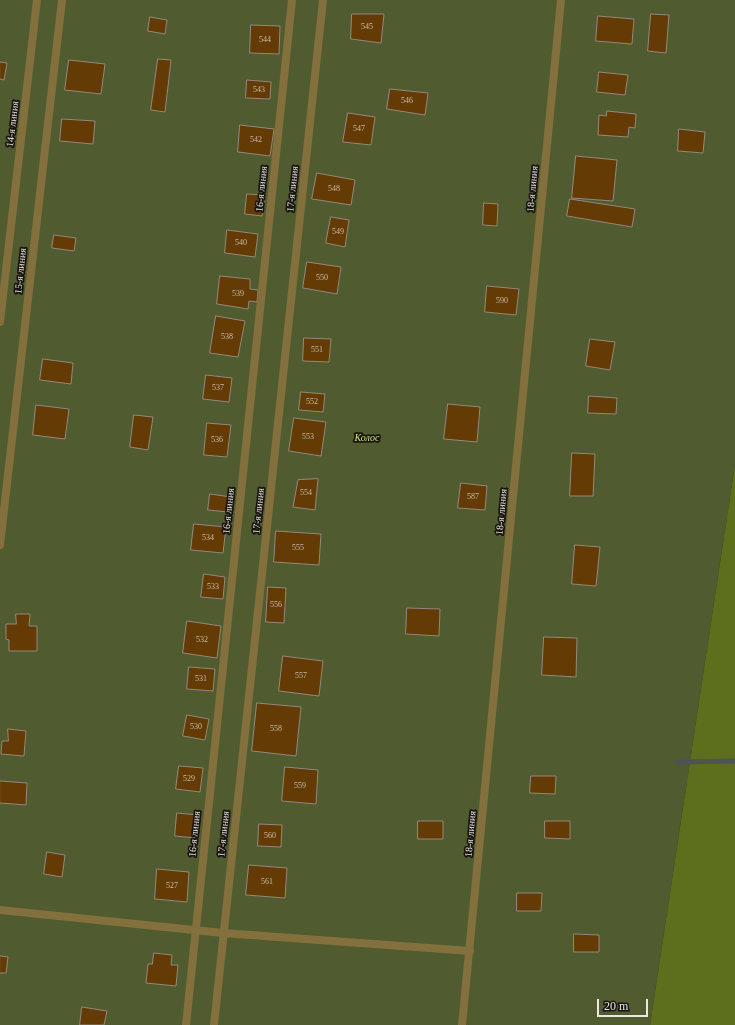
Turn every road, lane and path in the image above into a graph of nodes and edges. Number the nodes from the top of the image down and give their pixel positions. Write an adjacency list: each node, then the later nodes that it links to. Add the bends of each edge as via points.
1 (37, 0): 6 (lane, 14-я линия)
2 (62, 0): 7 (lane, 15-я линия)
3 (292, 0): 9 (lane, 16-я линия)
4 (323, 0): 10 (lane, 17-я линия)
5 (561, 0): 11 (lane, 18-я линия)
6 (0, 322)
7 (0, 545)
8 (0, 910): 9 (lane)
9 (196, 930): 10 (lane); 12 (lane, 16-я линия)
10 (224, 933): 11 (lane); 13 (lane, 17-я линия)
11 (470, 951): 14 (lane, 18-я линия)
12 (186, 1025)
13 (214, 1025)
14 (462, 1025)

